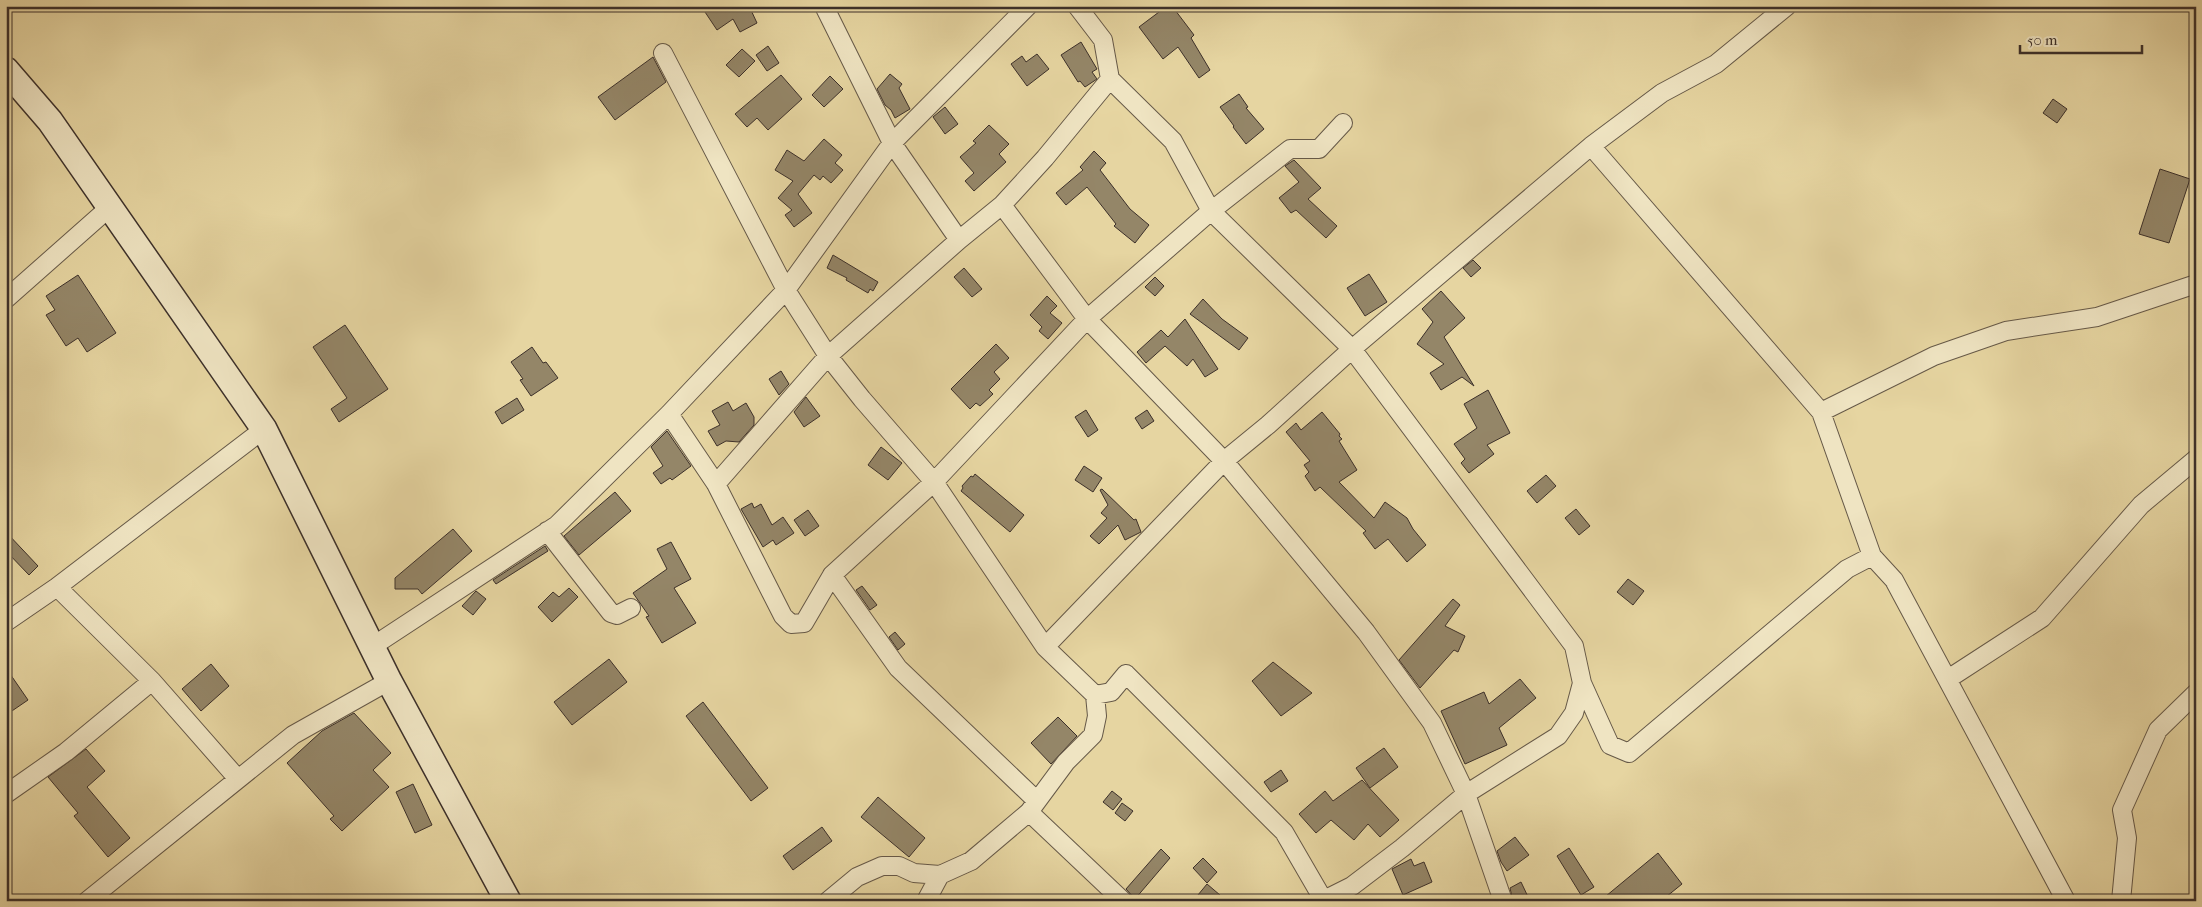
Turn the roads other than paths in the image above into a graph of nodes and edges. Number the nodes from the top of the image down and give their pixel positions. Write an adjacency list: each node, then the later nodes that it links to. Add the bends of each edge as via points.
1 (824, 6): 9 (street)
2 (1028, 6): 9 (street)
3 (1077, 6): 7 (street, via 1103,40)
4 (1787, 6): 10 (street, via 1716,64 1662,93)
5 (663, 53): 16 (street)
6 (6, 70): 12 (main road, via 50,121)
7 (1110, 79): 11 (street); 13 (street, via 1173,141)
8 (1343, 123): 13 (street, via 1319,149 1290,149)
9 (892, 143): 14 (street); 16 (street)
10 (1591, 146): 19 (street); 21 (street)
11 (1002, 205): 14 (street); 18 (street)
12 (110, 207): 17 (street); 23 (main road)
13 (1211, 211): 18 (street); 19 (street)
14 (959, 240): 20 (street)
15 (2196, 284): 21 (street, via 2097,317 2006,331 1934,356)
16 (786, 290): 20 (street); 22 (street)
17 (6, 299)
18 (1088, 318): 25 (street); 26 (street)
19 (1352, 349): 25 (street); 39 (street, via 1574,646)
20 (828, 356): 26 (street); 27 (street)
21 (1821, 412): 29 (street)
22 (669, 414): 27 (street); 28 (street, via 557,525)
23 (264, 429): 31 (street); 34 (main road)
24 (2196, 459): 36 (street, via 2141,505 2042,618)
25 (1224, 461): 35 (street); 44 (street, via 1372,639 1432,723)
26 (934, 482): 30 (street); 35 (street)
27 (716, 484): 30 (street, via 783,616 791,624 804,623)
28 (547, 531): 32 (street, via 611,613 617,615); 34 (street)
29 (1872, 556): 36 (street, via 1894,580); 39 (street, via 1847,569 1629,753 1610,745)
30 (832, 575): 45 (street, via 898,668)
31 (57, 587): 33 (street); 37 (street)
32 (631, 608)
33 (6, 622)
34 (373, 646): 38 (main road)
35 (1045, 647): 41 (street)
36 (1948, 680): 54 (street)
37 (152, 681): 42 (street); 43 (street, via 66,752)
38 (390, 681): 42 (street, via 293,735); 49 (main road)
39 (1582, 683): 44 (street, via 1574,713 1558,736)
40 (2196, 693): 55 (street, via 2158,730 2122,810 2127,838)
41 (1103, 694): 45 (street, via 1093,735 1066,762); 47 (street, via 1126,674 1284,832)
42 (238, 779): 48 (street)
43 (6, 794)
44 (1466, 794): 47 (street, via 1352,886); 53 (street)
45 (1033, 807): 46 (street, via 971,861); 52 (street)
46 (940, 875): 50 (street, via 914,872 900,866 882,866 857,877); 51 (street)
47 (1324, 900)
48 (88, 901)
49 (508, 901)
50 (828, 901)
51 (926, 901)
52 (1123, 901)
53 (1503, 901)
54 (2066, 901)
55 (2121, 901)

